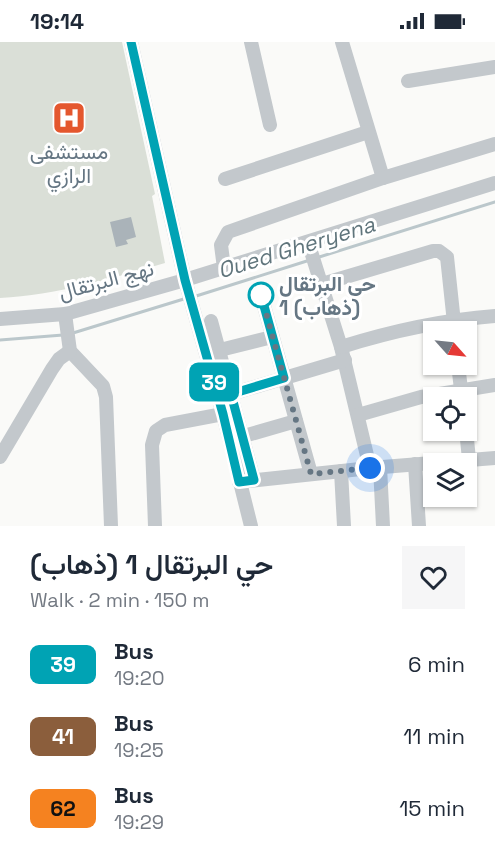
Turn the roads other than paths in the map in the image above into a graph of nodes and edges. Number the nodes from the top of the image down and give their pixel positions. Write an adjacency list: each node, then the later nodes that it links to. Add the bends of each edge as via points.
1 (131, 42): 15 (street)
2 (250, 42): 6 (street)
3 (342, 42): 7 (street)
4 (495, 67): 5 (street)
5 (408, 81)
6 (270, 125)
7 (368, 132): 9 (street); 10 (street)
8 (495, 144): 9 (street)
9 (383, 178): 13 (street, via 228,232 221,245)
10 (225, 179)
11 (495, 183): 12 (street, نهج البرتقال)
12 (310, 246): 13 (street, نهج البرتقال); 14 (street)
13 (224, 268): 15 (street, نهج البرتقال)
14 (321, 280): 20 (street, via 439,251 447,257); 27 (street)
15 (186, 285): 19 (street, نهج البرتقال); 22 (street)
16 (261, 295): 24 (street)
17 (495, 316): 21 (street)
18 (0, 319): 19 (street, نهج البرتقال)
19 (66, 320): 25 (street)
20 (455, 321)
21 (473, 321)
22 (205, 322): 26 (street); 33 (street)
23 (423, 328): 27 (street, via 397,330)
24 (272, 337): 26 (street); 28 (street)
25 (70, 350): 37 (street, via 52,369); 47 (street, via 103,386 106,397)
26 (220, 350): 31 (street)
27 (343, 353): 28 (street); 34 (street)
28 (284, 378): 31 (street); 35 (street)
29 (495, 385): 30 (street)
30 (477, 390)
31 (231, 394): 36 (street)
32 (423, 397): 34 (street)
33 (223, 414): 46 (street); 48 (street, via 165,425 156,431 152,445)
34 (358, 415): 42 (street)
35 (296, 421): 36 (street); 44 (street)
36 (244, 436): 45 (street)
37 (0, 456)
38 (495, 458): 39 (street)
39 (477, 459)
40 (423, 463): 41 (street)
41 (415, 464): 42 (street); 52 (street)
42 (375, 467): 43 (street); 51 (street)
43 (341, 471): 44 (street); 50 (street)
44 (311, 474): 45 (street)
45 (254, 480): 46 (street)
46 (239, 482): 49 (street)
47 (111, 526)
48 (155, 526)
49 (251, 526)
50 (344, 526)
51 (383, 526)
52 (419, 526)

